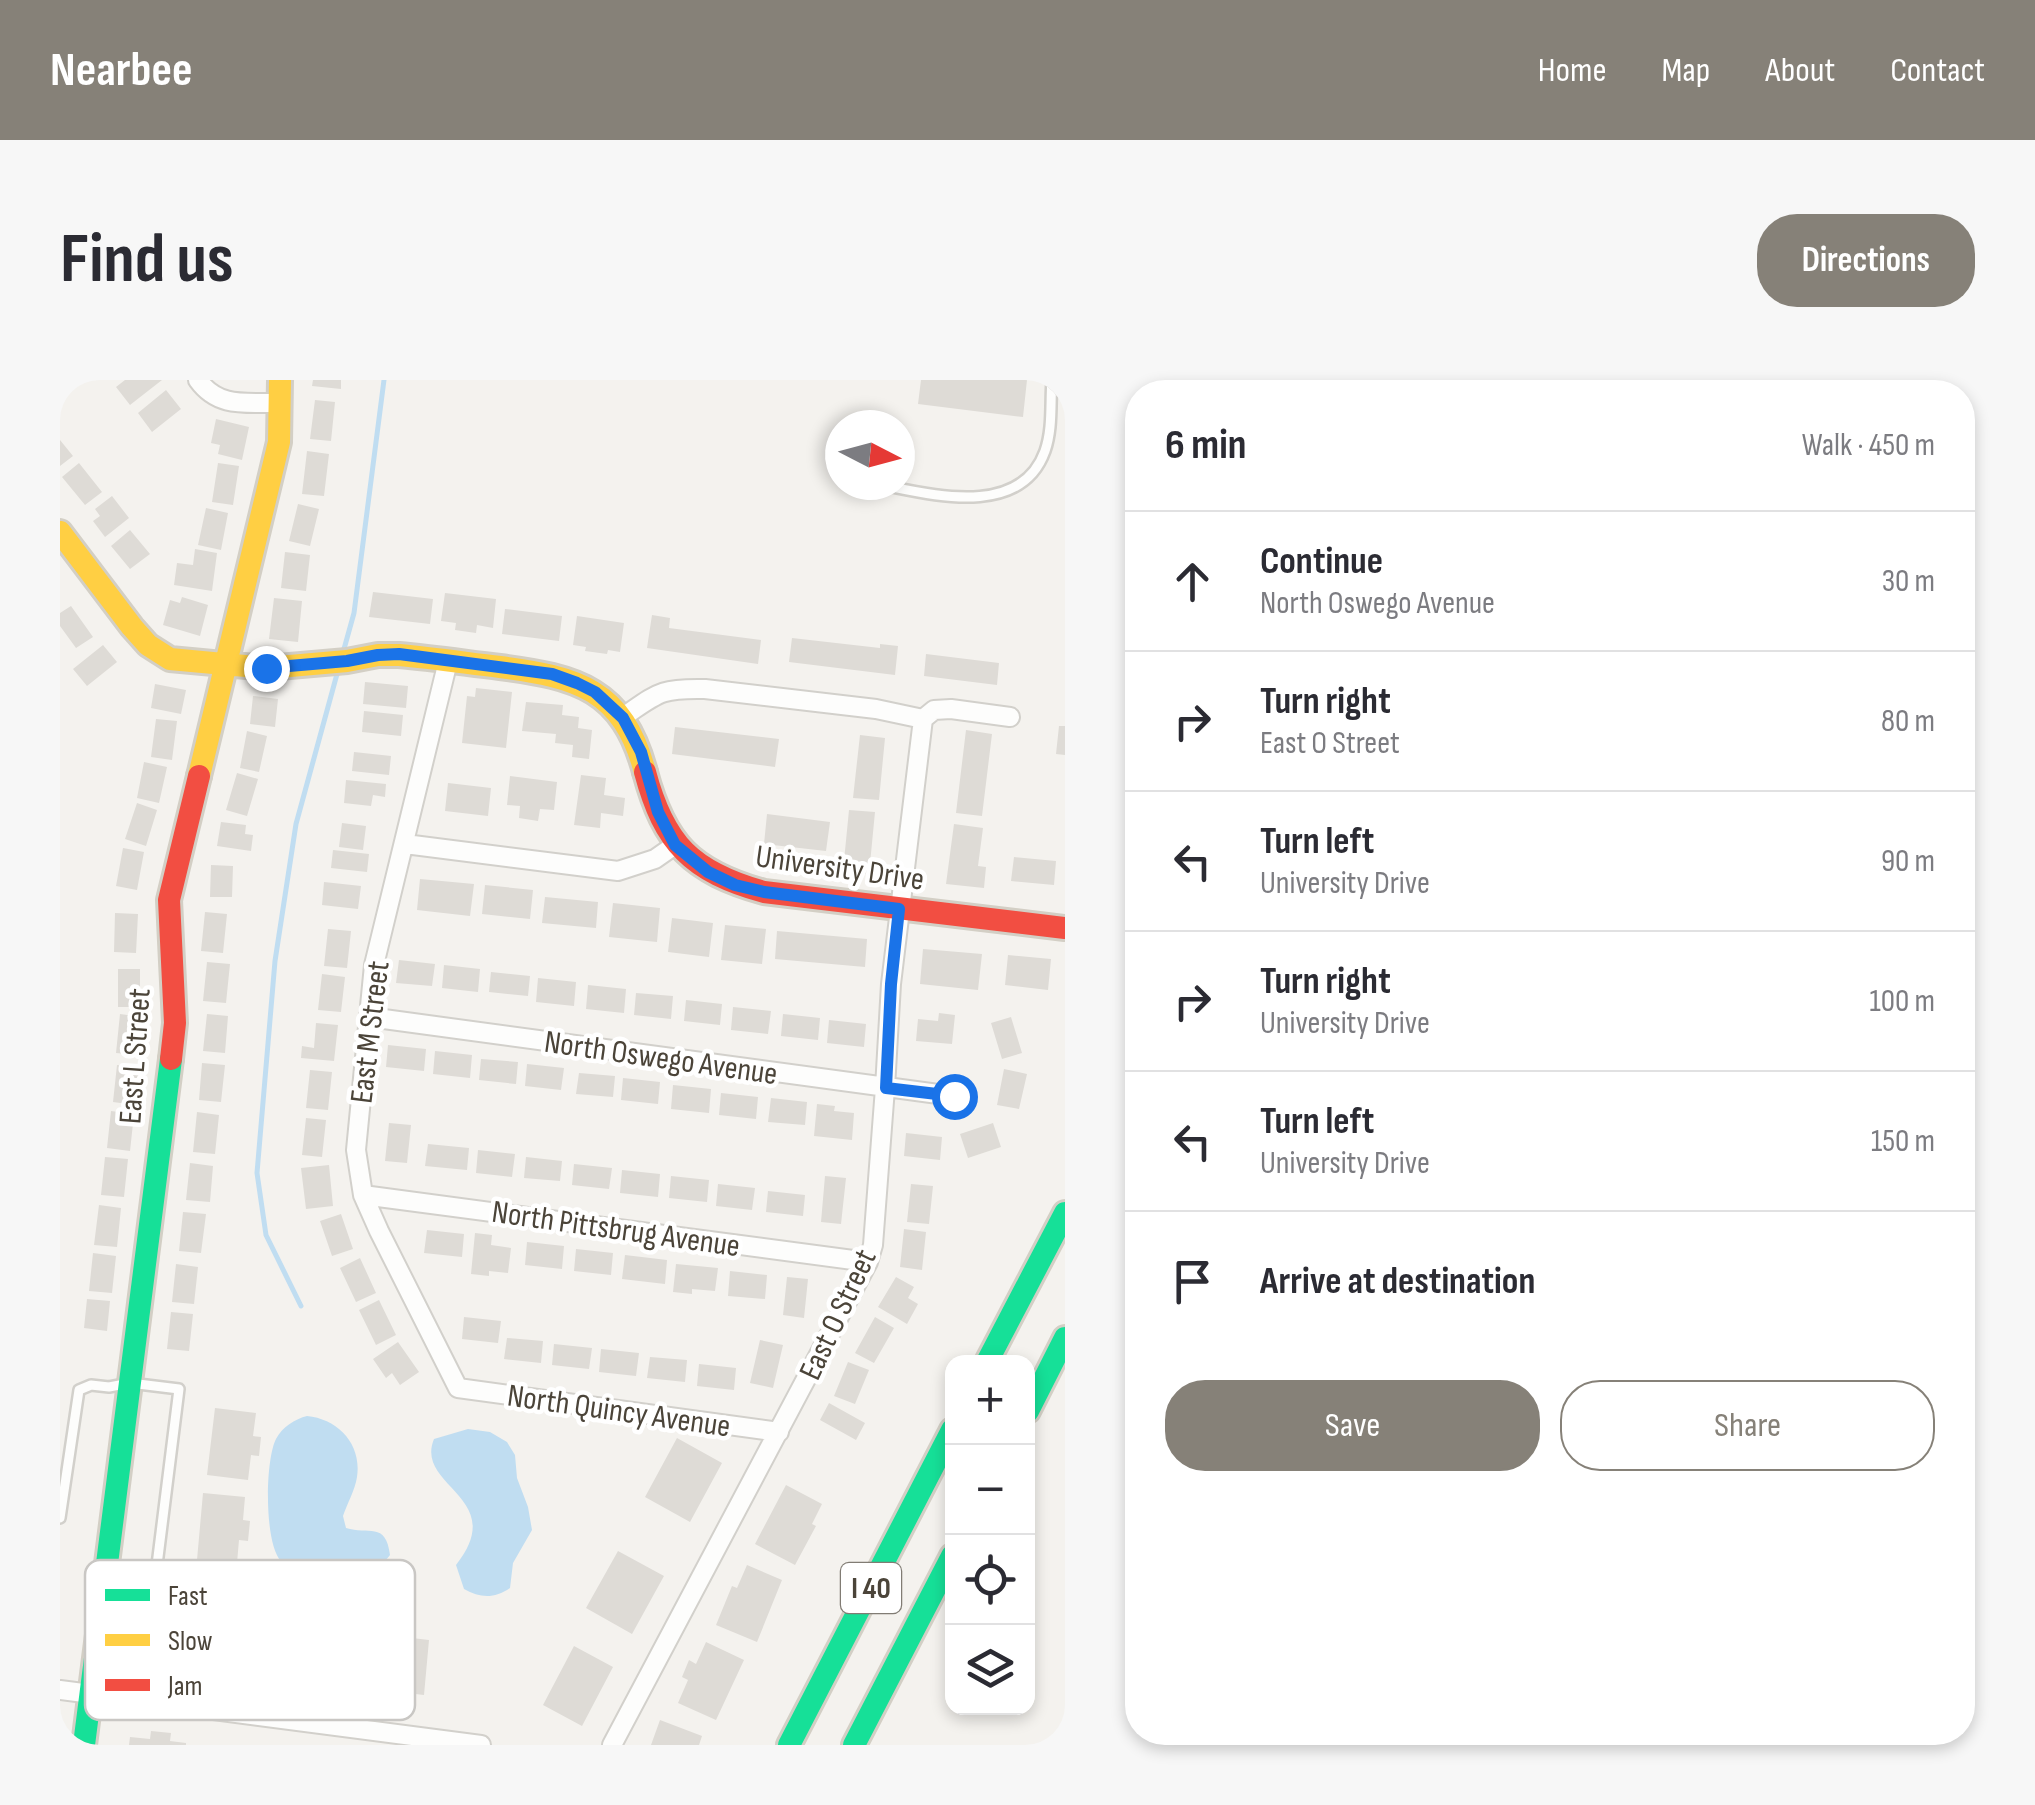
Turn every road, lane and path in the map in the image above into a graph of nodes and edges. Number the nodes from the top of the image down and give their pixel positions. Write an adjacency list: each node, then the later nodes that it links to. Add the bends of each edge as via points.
1 (198, 380): 3 (street, via 220,400)
2 (1052, 380): 4 (lane, via 1046,448 1013,487 970,498)
3 (280, 392): 7 (main road, East L Street, via 278,442)
4 (915, 490)
5 (60, 532): 7 (main road, University Drive, via 148,644 170,658)
6 (448, 661): 7 (main road, University Drive, via 389,654 266,668); 9 (main road, University Drive, via 552,674 595,692); 11 (street, East M Street)
7 (226, 664): 23 (main road, East L Street, via 169,900 175,1023)
8 (1010, 717): 10 (street, via 951,709)
9 (623, 718): 10 (street, via 658,692 690,688); 12 (main road, University Drive)
10 (924, 719): 13 (street, East O Street)
11 (404, 844): 12 (street, via 618,871); 15 (street, East M Street, via 374,965)
12 (675, 845): 13 (main road, University Drive, via 735,885)
13 (899, 909): 14 (main road, University Drive); 16 (street, East O Street)
14 (1065, 928)
15 (369, 1016): 16 (street, North Oswego Avenue); 18 (street, East M Street, via 356,1150)
16 (886, 1088): 17 (street, North Oswego Avenue); 20 (street, East O Street)
17 (954, 1096)
18 (363, 1195): 20 (street, North Pittsbrug Avenue); 24 (street, East M Street)
19 (1065, 1213): 22 (main road)
20 (868, 1262): 26 (street, East O Street)
21 (1065, 1338): 25 (main road)
22 (992, 1355)
23 (130, 1383): 28 (lane, via 79,1390); 29 (main road, East L Street); 30 (lane, via 179,1389)
24 (458, 1388): 26 (street, North Quincy Avenue)
25 (1035, 1396)
26 (779, 1432): 38 (street, East O Street)
27 (945, 1444): 39 (main road, I 40)
28 (60, 1518)
29 (108, 1560)
30 (158, 1560)
31 (945, 1570): 40 (main road, I 40)
32 (60, 1690): 33 (street)
33 (85, 1693)
34 (87, 1720): 36 (main road, East L Street)
35 (292, 1720): 37 (street)
36 (84, 1745)
37 (481, 1745)
38 (612, 1745)
39 (789, 1745)
40 (854, 1745)

